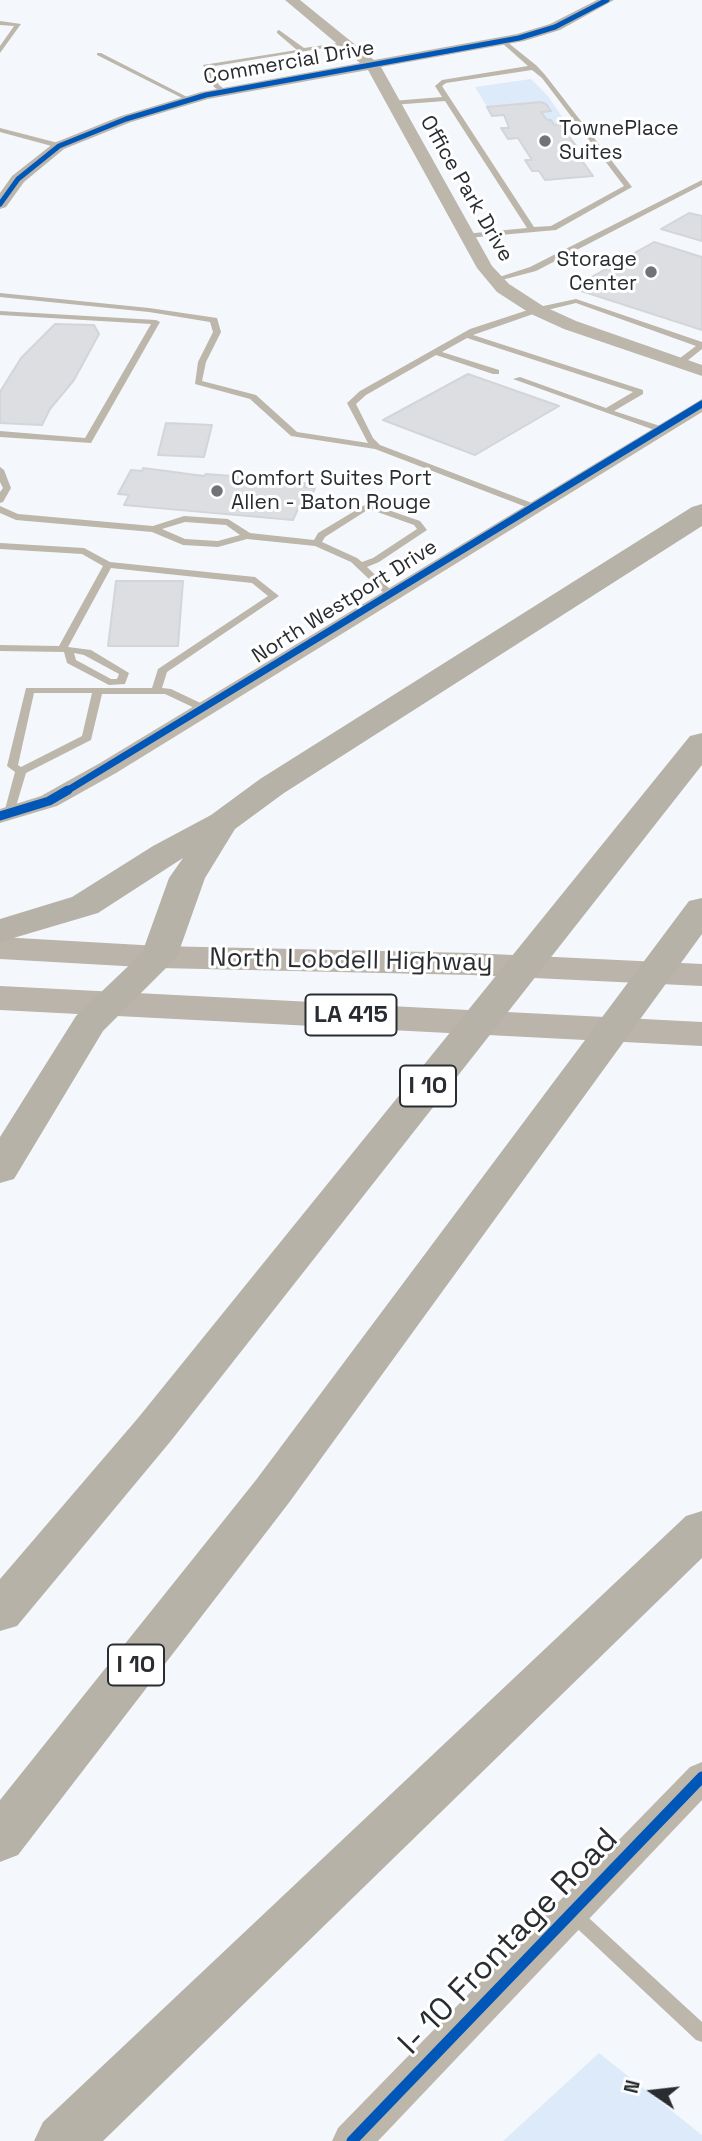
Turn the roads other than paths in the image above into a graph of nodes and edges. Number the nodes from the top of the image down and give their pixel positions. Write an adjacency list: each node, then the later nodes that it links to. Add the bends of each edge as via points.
1 (292, 0): 6 (street)
2 (607, 0): 5 (street, Commercial Drive, via 555,27)
3 (0, 23): 8 (lane, via 18,24)
4 (279, 32): 7 (lane)
5 (504, 42): 10 (street, Commercial Drive); 11 (lane)
6 (345, 44): 7 (lane); 10 (street)
7 (302, 50): 12 (lane, via 205,66)
8 (0, 51)
9 (99, 54): 14 (lane)
10 (373, 66): 12 (street, Commercial Drive); 15 (street, Office Park Drive)
11 (535, 67): 13 (lane, via 444,81 438,86); 22 (lane, via 628,187 554,228)
12 (225, 92): 14 (street, Commercial Drive)
13 (448, 99): 15 (lane); 22 (lane)
14 (190, 100): 17 (street, Commercial Drive)
15 (392, 103): 23 (street, Office Park Drive)
16 (0, 130): 17 (lane)
17 (59, 146): 21 (street, Commercial Drive, via 18,179)
18 (702, 182): 19 (lane)
19 (686, 190): 20 (lane); 24 (lane, via 533,269)
20 (702, 194)
21 (0, 204)
22 (532, 230): 23 (lane)
23 (467, 236): 24 (street, Office Park Drive)
24 (494, 280): 26 (street, Office Park Drive)
25 (0, 295): 38 (lane, via 214,320 217,332 198,382 253,397 294,434)
26 (537, 310): 28 (lane); 30 (street, Office Park Drive); 30 (lane, via 576,302 702,345)
27 (0, 313): 37 (lane, via 156,322 88,441)
28 (466, 335): 29 (lane); 35 (lane, via 640,392)
29 (435, 352): 31 (lane); 38 (lane, via 351,403)
30 (679, 363): 32 (street, Office Park Drive)
31 (496, 372)
32 (702, 372)
33 (517, 379): 35 (lane)
34 (702, 404): 36 (street, North Westport Drive)
35 (607, 411): 36 (lane)
36 (660, 429): 41 (street, North Westport Drive)
37 (0, 434)
38 (377, 447): 41 (lane)
39 (0, 470): 40 (lane, via 7,488)
40 (0, 500)
41 (534, 507): 50 (street, North Westport Drive)
42 (0, 509): 44 (lane, via 16,517)
43 (702, 513): 61 (highway, via 272,786)
44 (154, 529): 45 (lane, via 183,542 218,544); 45 (lane, via 184,519 228,522)
45 (247, 536): 46 (lane)
46 (317, 543): 49 (lane); 49 (lane, via 321,535 368,506 417,523 422,530)
47 (0, 546): 48 (lane, via 84,551)
48 (108, 565): 52 (lane); 55 (lane, via 256,580 274,596 162,671)
49 (360, 566): 50 (lane)
50 (391, 595): 57 (street, North Westport Drive)
51 (0, 648): 52 (lane)
52 (66, 650): 53 (lane, via 71,660 109,682); 53 (lane, via 87,652 124,673)
53 (121, 682): 54 (lane)
54 (134, 692): 55 (lane); 56 (lane)
55 (156, 692): 57 (lane, via 167,691)
56 (97, 693): 59 (lane, via 87,738); 59 (lane, via 30,690 12,766)
57 (205, 709): 60 (street, North Westport Drive, via 49,801)
58 (702, 743): 74 (highway, I 10, via 154,1430)
59 (21, 771): 60 (lane)
60 (4, 814)
61 (223, 822): 63 (highway, via 165,852 85,905); 65 (highway, via 187,878)
62 (702, 909): 76 (highway, I 10, via 272,1492)
63 (0, 932)
64 (0, 948): 65 (highway, North Lobdell Highway / LA 415)
65 (159, 957): 66 (highway, North Lobdell Highway / LA 415); 68 (highway)
66 (702, 975)
67 (0, 998): 68 (highway, North Lobdell Highway / LA 415)
68 (113, 1003): 69 (highway, North Lobdell Highway / LA 415); 72 (highway, via 89,1024)
69 (702, 1034)
70 (0, 1117): 71 (highway)
71 (0, 1142)
72 (0, 1169)
73 (702, 1528): 79 (highway)
74 (0, 1612)
75 (702, 1777): 77 (street, I- 10 Frontage Road)
76 (0, 1839)
77 (571, 1913): 78 (lane); 80 (street, I- 10 Frontage Road)
78 (702, 2034)
79 (63, 2141)
80 (352, 2141)

